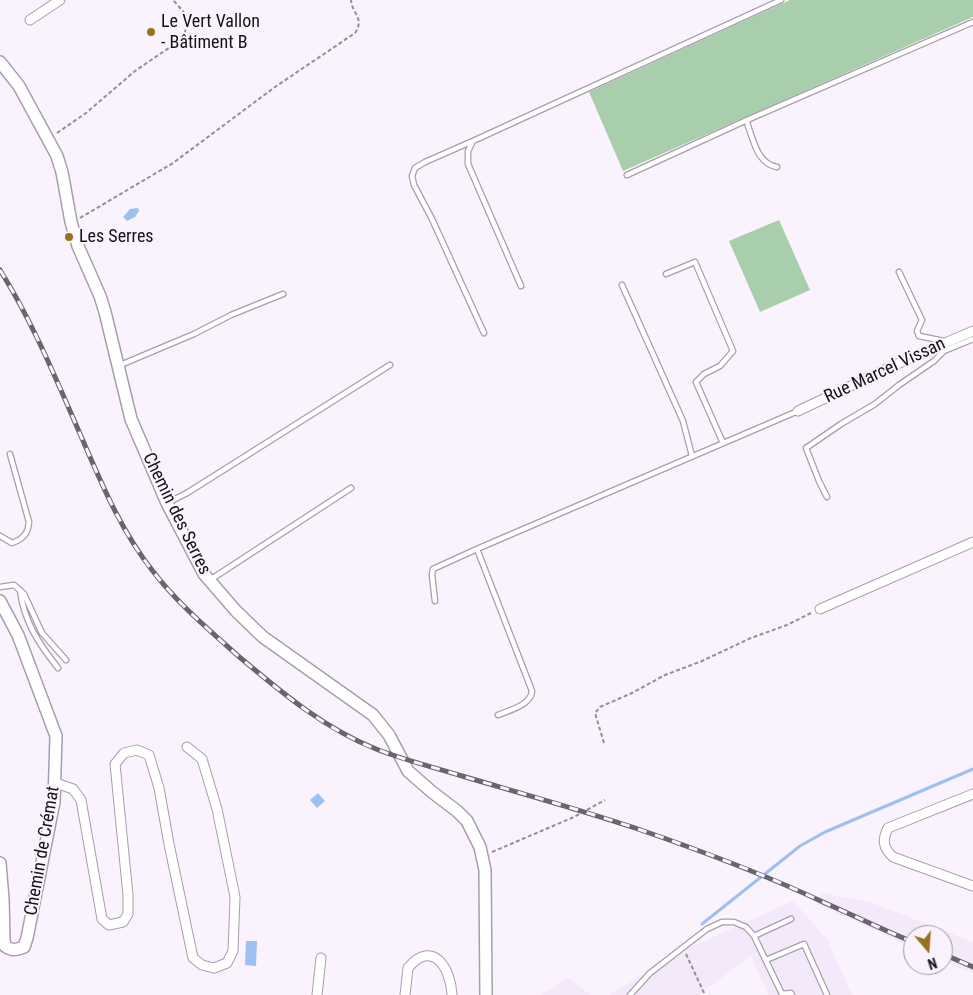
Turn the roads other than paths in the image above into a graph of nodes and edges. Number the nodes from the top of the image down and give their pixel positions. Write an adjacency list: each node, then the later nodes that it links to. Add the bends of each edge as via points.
1 (60, 0): 3 (street)
2 (781, 0): 7 (lane)
3 (30, 20)
4 (973, 22): 6 (lane)
5 (0, 62): 20 (street, Chemin des Serres, via 19,86 57,156 71,222 100,296)
6 (747, 120): 8 (lane, via 763,161); 9 (lane)
7 (473, 141): 13 (lane, via 468,151 468,164); 16 (lane, via 425,162 415,168 412,176)
8 (777, 167)
9 (627, 175)
10 (899, 272): 18 (lane, via 922,320 917,331 920,336)
11 (666, 274): 22 (lane, via 695,262 733,351 720,366 696,382)
12 (622, 285): 24 (lane, via 683,421)
13 (521, 286)
14 (283, 294): 20 (lane)
15 (973, 331): 18 (street, Rue Marcel Vissan)
16 (484, 333)
17 (973, 340): 26 (lane, via 944,351 875,404 806,448)
18 (948, 342): 21 (street, Rue Marcel Vissan)
19 (390, 365): 27 (lane)
20 (117, 366): 27 (street, Chemin des Serres, via 131,419)
21 (798, 411): 22 (lane)
22 (723, 443): 24 (lane)
23 (10, 454): 28 (lane, via 29,522 28,529 19,540 12,543)
24 (692, 456): 30 (lane)
25 (351, 488): 31 (lane)
26 (827, 497)
27 (167, 503): 31 (street, Chemin des Serres)
28 (0, 536)
29 (973, 542): 36 (street)
30 (477, 549): 35 (lane, via 433,569); 39 (lane, via 532,691 528,702)
31 (208, 580): 52 (street, Chemin des Serres, via 263,637 373,715 390,735 408,771 467,821 482,856 486,881)
32 (0, 587): 33 (lane, via 14,585)
33 (20, 589): 37 (lane, via 42,633); 38 (lane, via 22,605 34,635)
34 (0, 601): 41 (street, Chemin de Crémat, via 18,635 54,728)
35 (436, 601)
36 (820, 609)
37 (66, 660)
38 (58, 668)
39 (498, 715)
40 (187, 747): 41 (street, via 202,759 217,809 235,898 233,951 227,963 214,968 193,958 159,788 149,755 138,750 124,752 115,764 128,895 128,914 123,922 109,925 102,919 81,800 73,789)
41 (56, 783): 43 (street, Chemin de Crémat, via 27,938 24,947 17,950 5,946)
42 (973, 794): 44 (street, via 888,828 884,842 886,851 893,857)
43 (0, 863)
44 (973, 886)
45 (791, 919): 46 (lane)
46 (754, 936): 48 (lane); 53 (lane, via 734,922 722,922 707,929 650,973)
47 (322, 958): 49 (street)
48 (766, 960): 54 (lane, via 782,994); 55 (lane, via 804,944)
49 (317, 995)
50 (405, 995): 51 (street, via 408,968 420,958 432,956 437,957 445,968)
51 (452, 995)
52 (486, 995)
53 (630, 995)
54 (792, 995)
55 (827, 995)

